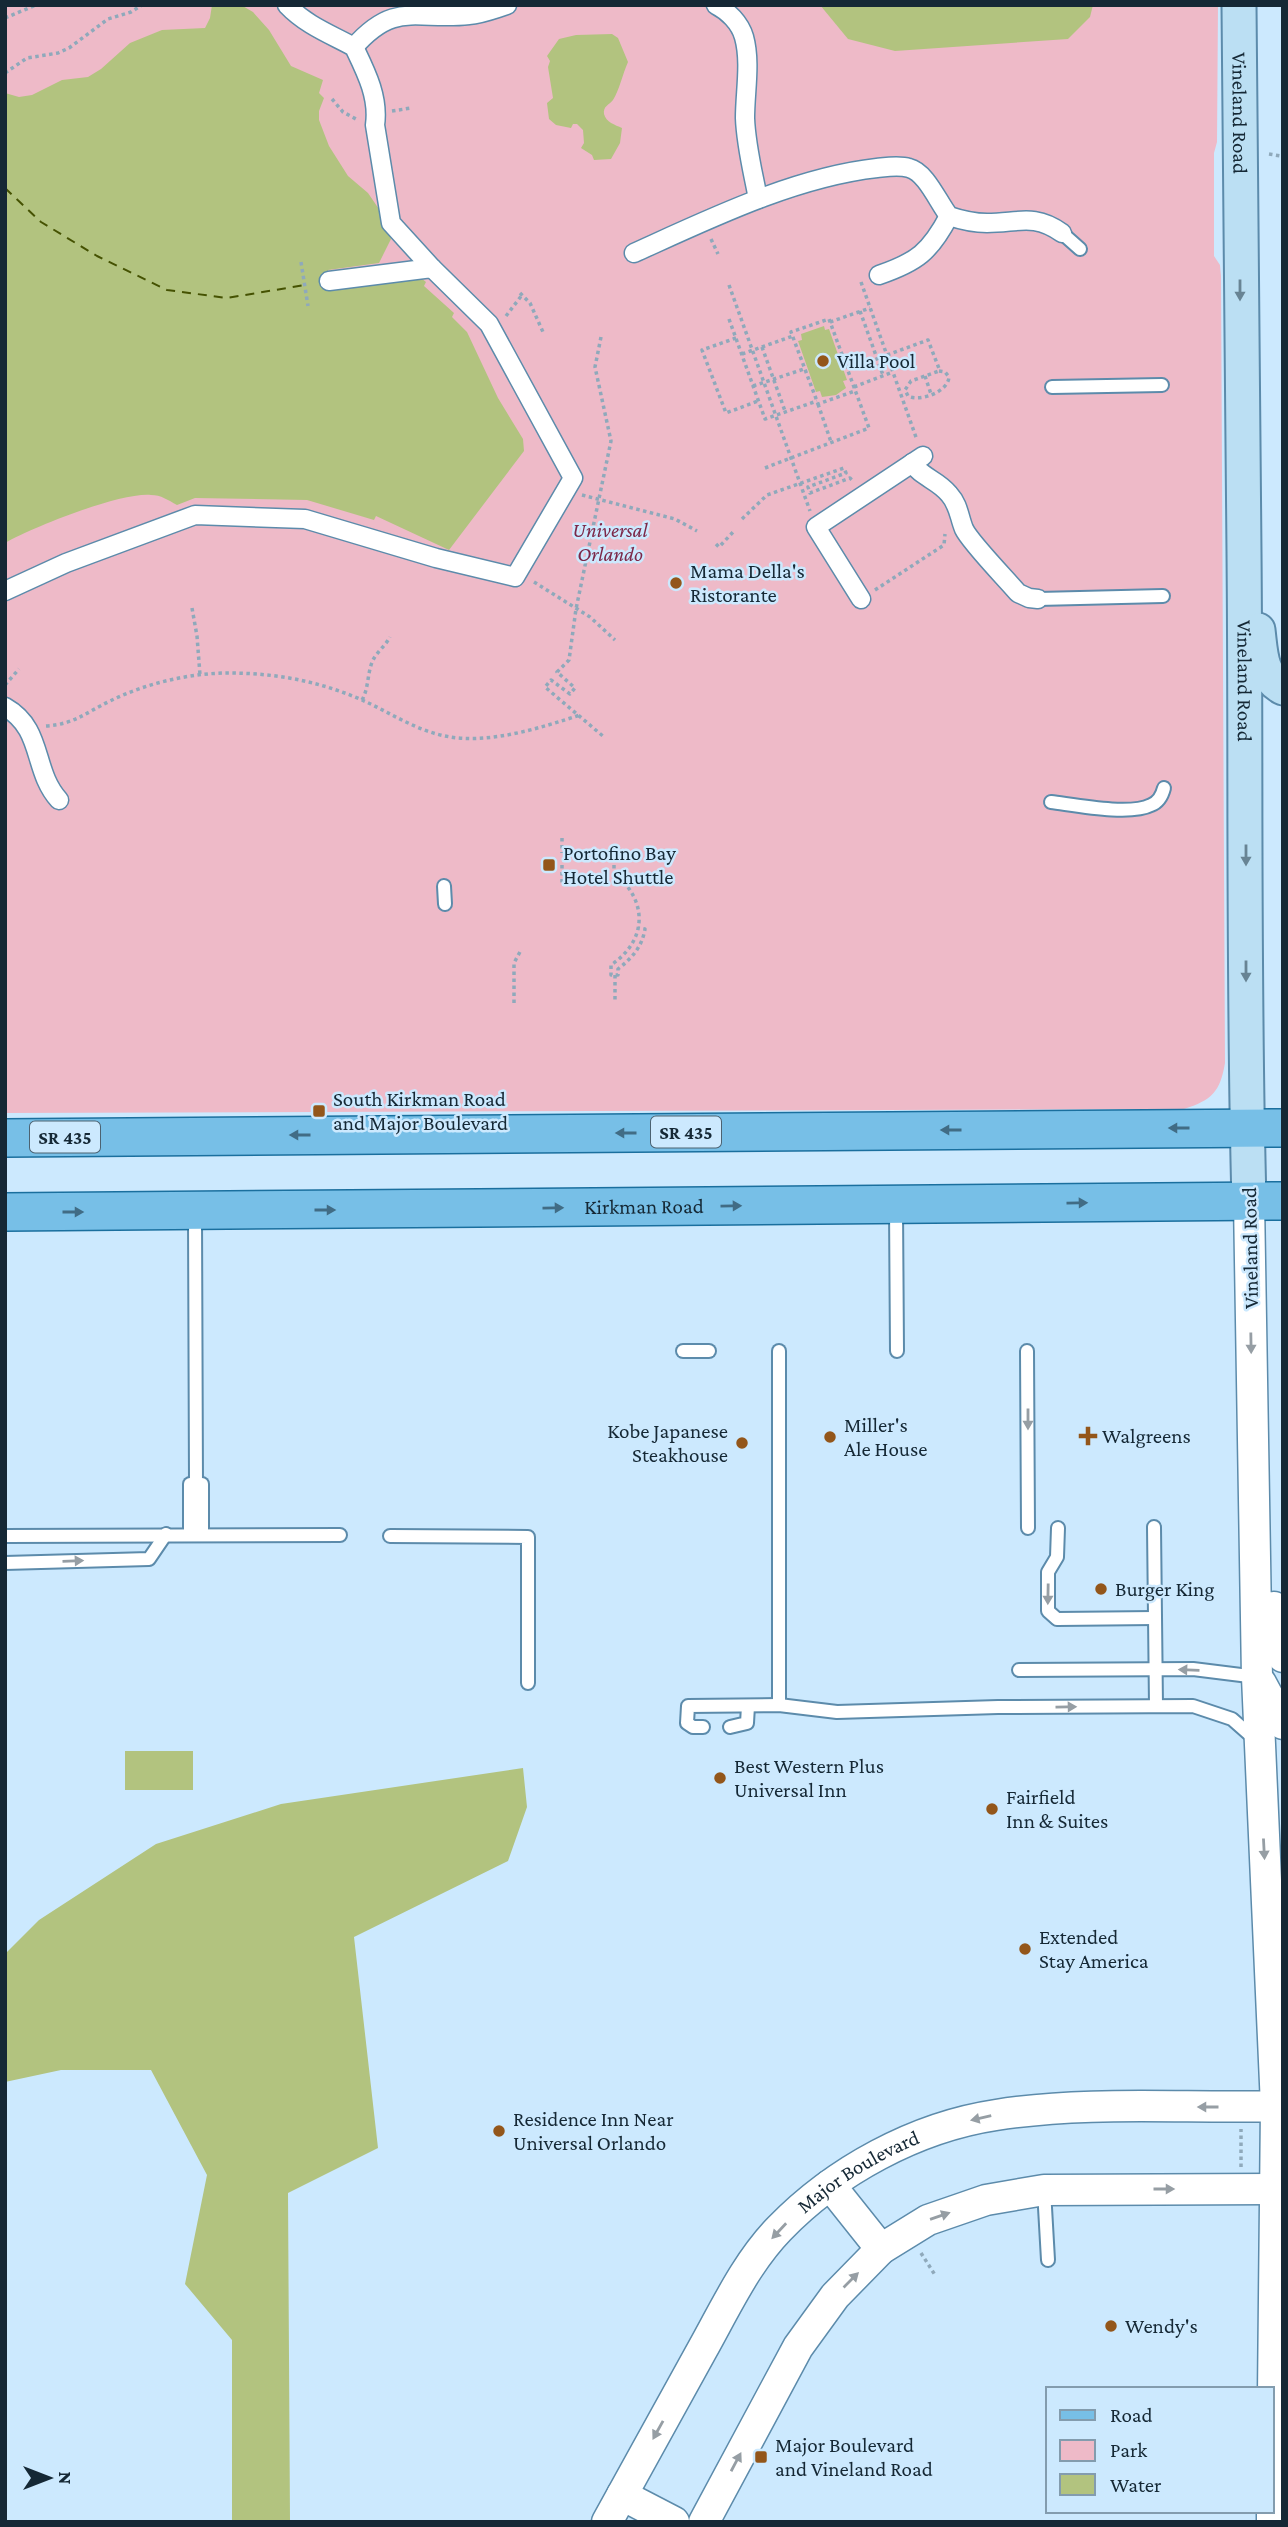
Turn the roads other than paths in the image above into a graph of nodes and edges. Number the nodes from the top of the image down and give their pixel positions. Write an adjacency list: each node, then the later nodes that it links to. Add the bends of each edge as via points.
1 (286, 5): 5 (street, via 298,17)
2 (507, 5): 5 (street, via 469,15 398,16 375,27)
3 (716, 5): 6 (street, via 736,21 744,35 746,131)
4 (1239, 5): 16 (main road, Vineland Road, one-way to 16)
5 (354, 47): 11 (street, via 373,89 391,223)
6 (758, 199): 7 (street, via 840,174 897,166 919,173); 10 (street)
7 (948, 216): 8 (street, via 984,223 1036,220); 12 (street, via 937,239 921,255)
8 (1062, 233): 9 (lane)
9 (1080, 249)
10 (634, 253)
11 (432, 268): 13 (street); 17 (street, via 497,321 573,478 515,577 305,519 195,515 66,563)
12 (879, 275)
13 (330, 281)
14 (1162, 385): 15 (lane)
15 (1052, 387)
16 (1244, 548): 21 (main road, via 1264,667 1272,682); 28 (main road, Vineland Road, one-way to 28)
17 (5, 592)
18 (1163, 596): 20 (lane)
19 (861, 599): 20 (street, via 816,527 918,459 918,472 948,492 964,531 1018,593)
20 (1038, 599)
21 (1283, 688)
22 (5, 707): 25 (street, via 27,725 47,783)
23 (1164, 789): 24 (lane, via 1161,798 1139,808)
24 (1051, 802)
25 (64, 806)
26 (444, 886): 27 (lane)
27 (445, 904)
28 (1247, 1128): 29 (main road, SR 435); 30 (main road, SR 435, one-way to 30); 31 (main road, Vineland Road)
29 (1283, 1128)
30 (5, 1138)
31 (1266, 1201): 32 (main road, Kirkman Road, one-way to 31); 40 (street, Vineland Road, one-way to 40)
32 (896, 1204): 33 (main road, Kirkman Road, one-way to 32); 38 (lane)
33 (195, 1211): 34 (main road, Kirkman Road, one-way to 33); 45 (lane)
34 (5, 1212)
35 (683, 1351): 36 (lane)
36 (709, 1351)
37 (779, 1351): 56 (lane)
38 (897, 1351)
39 (1027, 1351): 42 (lane, one-way to 42)
40 (1254, 1505): 51 (street, via 1272,1552 1275,1642); 54 (street, Vineland Road)
41 (1154, 1527): 50 (lane)
42 (1028, 1528)
43 (1058, 1528): 50 (lane, one-way to 50, via 1057,1557 1048,1572 1048,1611 1057,1619)
44 (166, 1534): 45 (lane); 47 (lane); 49 (lane, one-way to 44, via 149,1559)
45 (196, 1534): 46 (lane)
46 (340, 1535)
47 (5, 1536)
48 (390, 1536): 55 (lane, via 528,1537)
49 (5, 1563)
50 (1155, 1618): 52 (lane)
51 (1283, 1657)
52 (1156, 1669): 53 (lane); 54 (lane, one-way to 52); 58 (lane)
53 (1019, 1670)
54 (1257, 1677): 59 (street); 62 (street, Vineland Road)
55 (528, 1683)
56 (779, 1705): 57 (lane); 58 (lane, one-way to 58, via 837,1712)
57 (748, 1706): 60 (lane, via 688,1706 687,1723); 61 (lane, via 747,1723)
58 (1156, 1706): 62 (lane, via 1193,1706 1232,1719)
59 (1283, 1724)
60 (703, 1727)
61 (730, 1727)
62 (1260, 1743): 63 (street, Vineland Road, one-way to 63)
63 (1276, 1965): 64 (street, Vineland Road)
64 (1277, 2022): 65 (street, Vineland Road)
65 (1279, 2106): 66 (street, Major Boulevard, one-way to 66, via 1066,2108 995,2115 944,2126 883,2151); 67 (street, Vineland Road)
66 (830, 2185): 69 (street); 72 (street, Major Boulevard, one-way to 72, via 778,2230 741,2279)
67 (1280, 2189): 68 (street, one-way to 67); 71 (street, Vineland Road)
68 (1044, 2190): 69 (street, one-way to 68, via 928,2220 986,2200); 70 (lane)
69 (881, 2249): 75 (street, one-way to 69, via 798,2347 835,2296)
70 (1048, 2260)
71 (1274, 2415)
72 (622, 2495): 73 (street, Major Boulevard); 74 (street)
73 (607, 2522)
74 (674, 2522)
75 (704, 2522)

